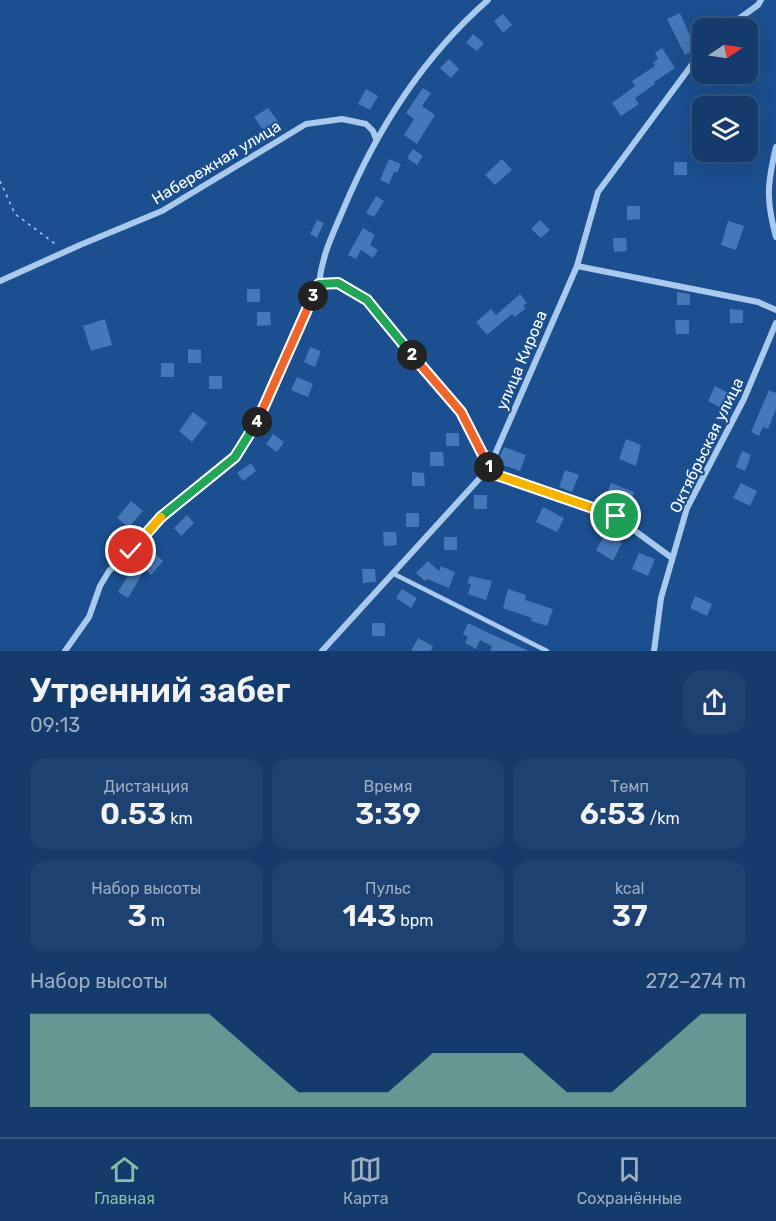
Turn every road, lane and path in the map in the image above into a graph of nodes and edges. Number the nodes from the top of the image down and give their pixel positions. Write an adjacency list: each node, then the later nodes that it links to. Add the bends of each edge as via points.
1 (488, 0): 5 (street, via 422,70)
2 (761, 0): 3 (street)
3 (740, 18)
4 (692, 65): 10 (street, улица Кирова, via 598,192)
5 (376, 139): 9 (street, Набережная улица, via 366,124 342,119 306,124 162,211); 12 (street, via 322,261)
6 (776, 147): 8 (street, via 767,194)
7 (0, 181): 9 (path, via 15,214)
8 (776, 237)
9 (66, 251): 11 (street, Набережная улица)
10 (577, 266): 13 (street, via 758,302); 15 (street, улица Кирова)
11 (0, 281)
12 (319, 284): 15 (street, via 338,283 367,300 461,412); 18 (street, via 256,425 235,457 154,524 109,571 88,617)
13 (776, 310)
14 (776, 323): 16 (street, Октябрьская улица, via 744,399 687,508)
15 (489, 468): 16 (street, via 494,474 616,516); 17 (street, улица Кирова)
16 (672, 558): 21 (street, Октябрьская улица, via 661,598)
17 (394, 573): 19 (street, улица Кирова); 20 (lane)
18 (65, 651)
19 (322, 651)
20 (547, 651)
21 (654, 651)

